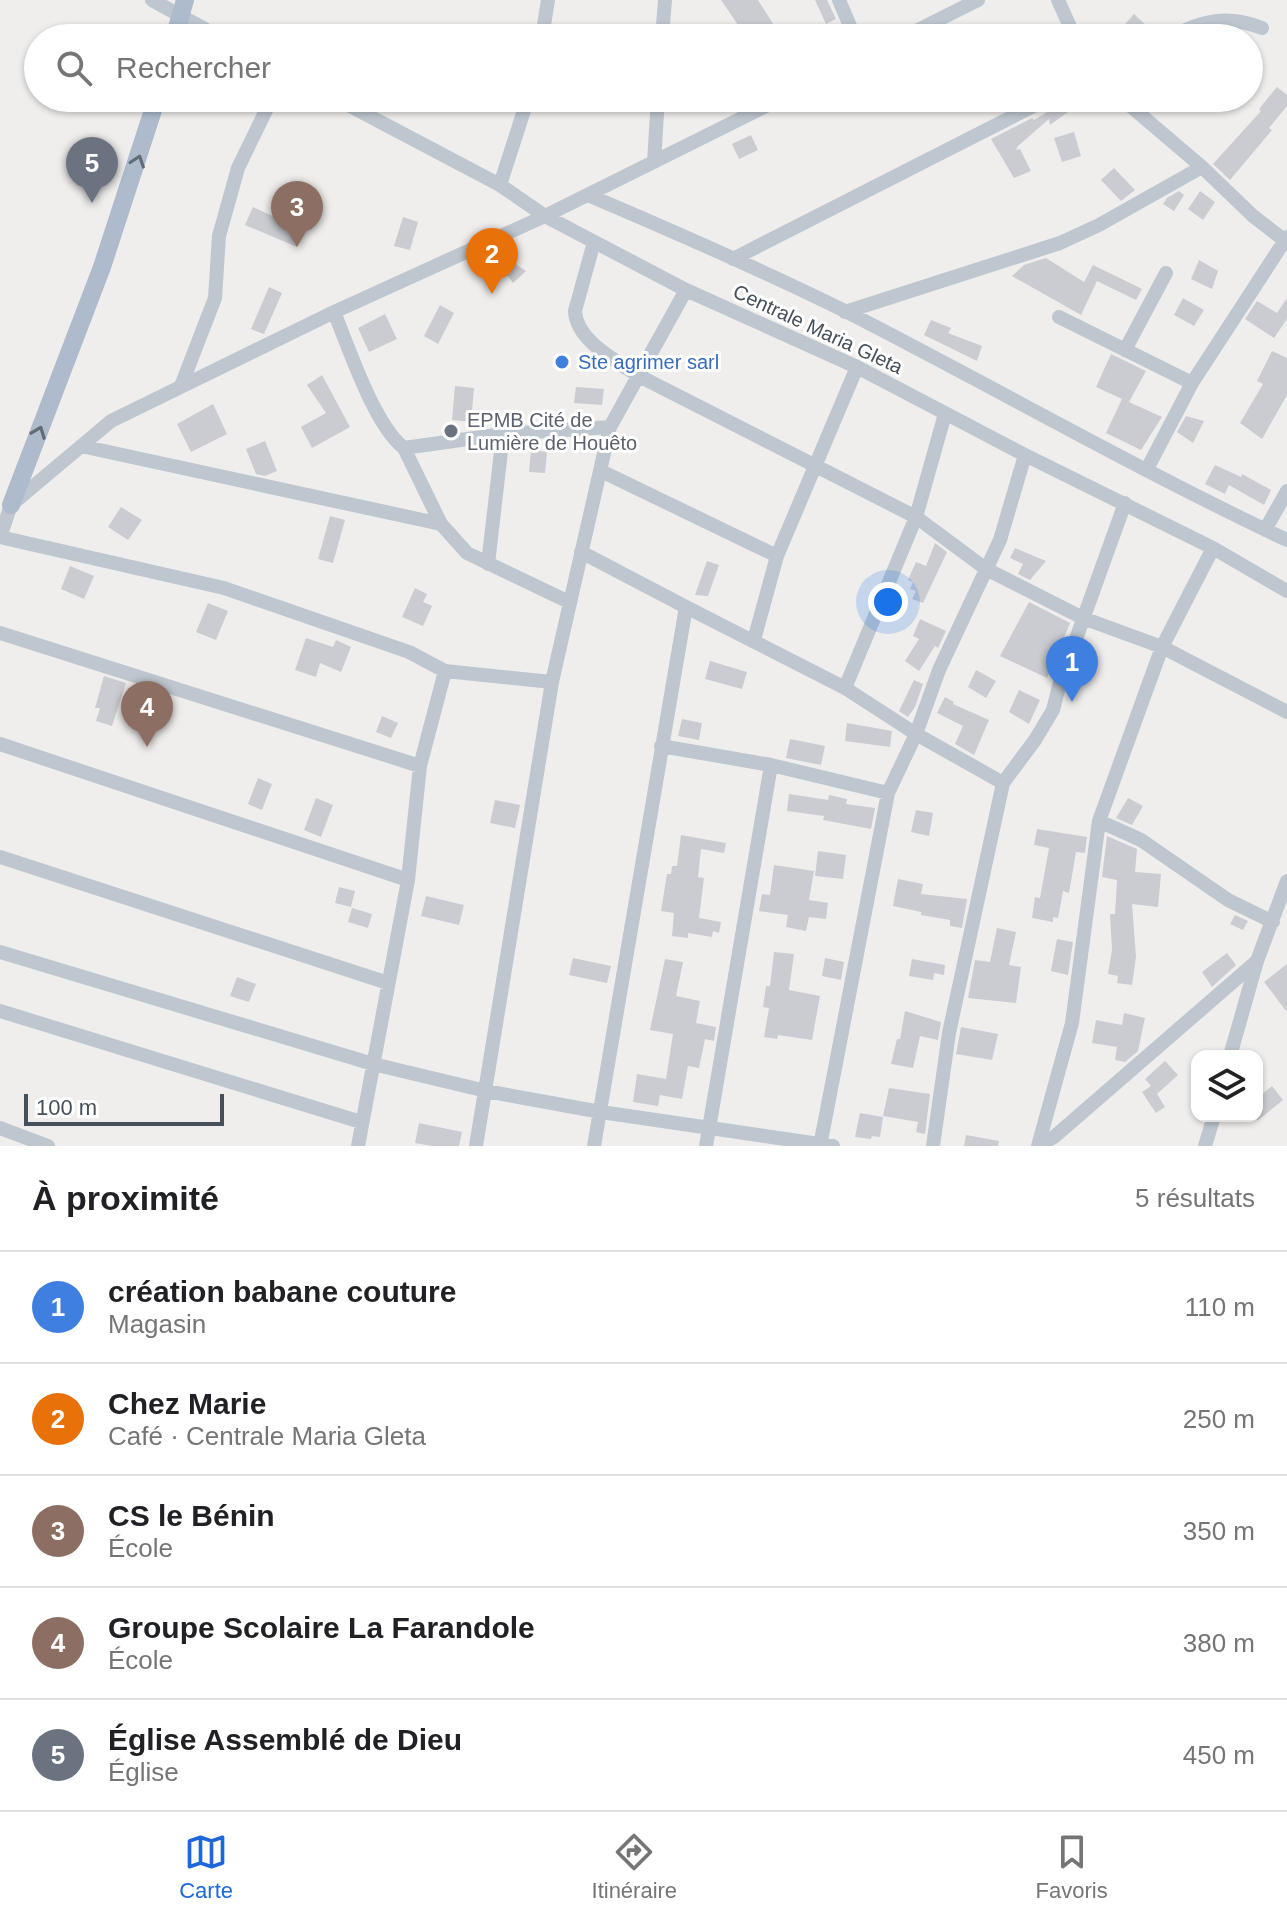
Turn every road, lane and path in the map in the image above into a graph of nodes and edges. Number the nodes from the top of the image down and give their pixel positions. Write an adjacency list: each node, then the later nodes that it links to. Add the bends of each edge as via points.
1 (152, 0): 8 (street)
2 (548, 0): 11 (street)
3 (665, 0): 12 (street)
4 (839, 0): 13 (street)
5 (942, 0): 9 (street)
6 (978, 0): 9 (street)
7 (1058, 0): 15 (street)
8 (182, 8): 10 (street)
9 (949, 14): 14 (street)
10 (203, 24)
11 (544, 24)
12 (663, 24)
13 (849, 24)
14 (929, 24)
15 (1069, 24)
16 (1204, 24): 17 (street, via 1221,19)
17 (1252, 24)
18 (153, 112): 55 (main road, one-way to 18, via 102,267)
19 (265, 112): 43 (street, via 234,179 219,236 215,298)
20 (362, 112): 28 (street, Centrale Maria Gleta)
21 (523, 112): 28 (street)
22 (657, 112): 26 (street)
23 (754, 112): 26 (street)
24 (1022, 112): 33 (street)
25 (1137, 112): 27 (street)
26 (654, 162): 29 (street)
27 (1202, 167): 31 (street, via 1253,216); 37 (street, via 1060,243)
28 (500, 185): 30 (street, Centrale Maria Gleta)
29 (588, 195): 30 (street); 33 (street)
30 (545, 216): 32 (street, Centrale Maria Gleta); 36 (street)
31 (1286, 238): 42 (street)
32 (594, 242): 35 (street, Centrale Maria Gleta); 41 (street, via 575,317 606,354)
33 (733, 259): 37 (street)
34 (1166, 273): 39 (street)
35 (686, 290): 40 (street, Centrale Maria Gleta); 41 (street)
36 (334, 312): 43 (street); 48 (street, via 375,408)
37 (845, 312): 51 (street)
38 (1059, 317): 39 (street)
39 (1125, 350): 42 (street)
40 (857, 367): 44 (street, Centrale Maria Gleta); 50 (street)
41 (637, 375): 45 (street); 50 (street)
42 (1192, 383): 51 (street)
43 (181, 386): 47 (street, via 111,421)
44 (945, 414): 49 (street, Centrale Maria Gleta); 56 (street)
45 (610, 427): 46 (street); 52 (street)
46 (503, 434): 48 (street); 64 (street)
47 (81, 446): 55 (street); 57 (street)
48 (404, 448): 57 (street)
49 (1025, 455): 54 (street, Centrale Maria Gleta); 65 (street)
50 (815, 465): 56 (street); 63 (street)
51 (1147, 469): 58 (street)
52 (601, 471): 62 (street); 63 (street)
53 (1287, 491): 58 (street)
54 (1125, 503): 61 (street, Centrale Maria Gleta); 69 (street)
55 (11, 505): 59 (street)
56 (916, 517): 65 (street); 75 (street)
57 (441, 524): 64 (street, via 467,553)
58 (1265, 530): 60 (street)
59 (0, 537): 73 (street, via 224,588 409,652)
60 (1287, 540)
61 (1213, 548): 66 (street, Centrale Maria Gleta); 72 (street)
62 (581, 552): 67 (street); 68 (street)
63 (777, 556): 71 (street)
64 (488, 564): 67 (street)
65 (986, 569): 69 (street); 77 (street)
66 (1287, 591)
67 (569, 602): 74 (street)
68 (686, 607): 71 (street); 79 (street)
69 (1083, 618): 72 (street); 82 (street, via 1053,710)
70 (0, 633): 81 (street)
71 (754, 640): 75 (street)
72 (1162, 647): 76 (street); 84 (street)
73 (445, 671): 74 (street); 81 (street)
74 (552, 682): 95 (street)
75 (845, 688): 77 (street)
76 (1287, 712)
77 (916, 734): 82 (street); 83 (street)
78 (0, 744): 86 (street)
79 (661, 746): 80 (street); 96 (street)
80 (771, 765): 83 (street); 100 (street)
81 (420, 766): 86 (street)
82 (1003, 783): 108 (street, via 953,1010)
83 (888, 793): 102 (street)
84 (1099, 821): 88 (street, via 1141,840 1228,900); 109 (street, via 1072,1023)
85 (0, 857): 91 (street)
86 (408, 880): 91 (street)
87 (1287, 881): 88 (street)
88 (1273, 922): 90 (street)
89 (2, 958): 94 (street)
90 (1257, 961): 93 (street); 101 (street)
91 (388, 983): 94 (street)
92 (0, 1011): 97 (street)
93 (1232, 1050)
94 (373, 1064): 95 (street); 97 (street)
95 (486, 1091): 96 (street); 105 (street)
96 (601, 1112): 100 (street); 106 (street)
97 (361, 1122): 104 (street)
98 (1212, 1122): 110 (street)
99 (0, 1128): 103 (street)
100 (710, 1128): 102 (street); 107 (street)
101 (1060, 1141): 109 (street)
102 (825, 1145)
103 (48, 1146)
104 (358, 1146)
105 (476, 1146)
106 (594, 1146)
107 (706, 1146)
108 (933, 1146)
109 (1038, 1146)
110 (1205, 1146)

